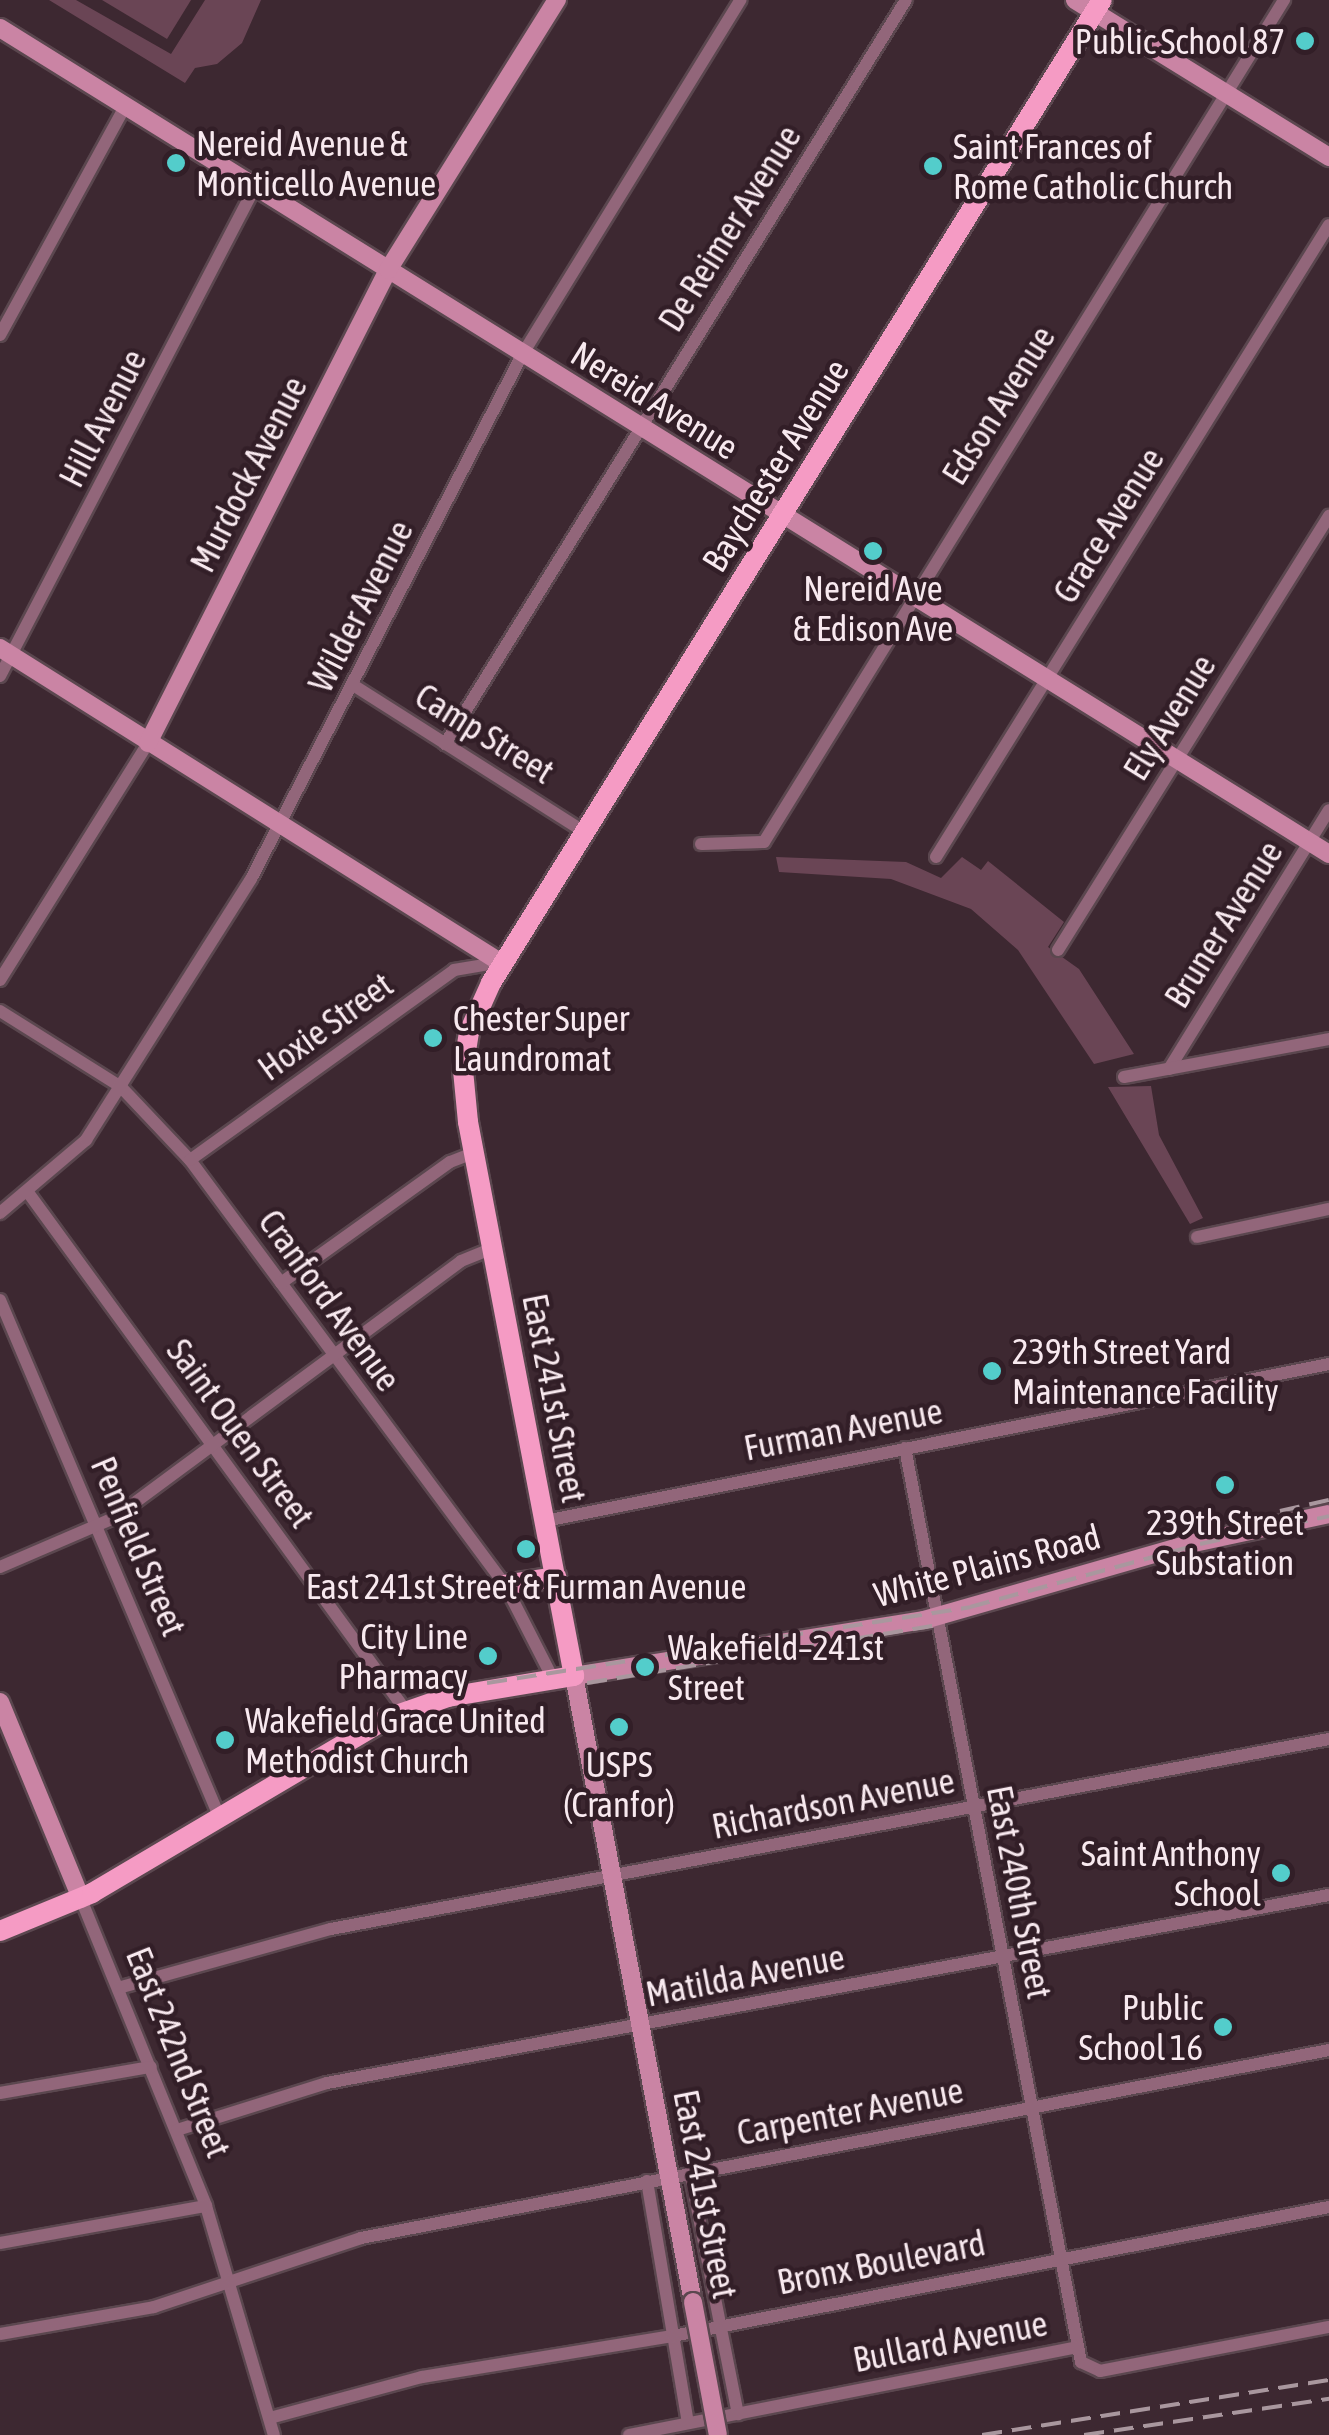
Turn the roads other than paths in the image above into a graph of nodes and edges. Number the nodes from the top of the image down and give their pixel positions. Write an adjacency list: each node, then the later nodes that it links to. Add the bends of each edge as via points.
1 (557, 0): 13 (street, Murdock Avenue)
2 (740, 0): 15 (street, Wilder Avenue)
3 (906, 0): 16 (street, De Reimer Avenue)
4 (1075, 0): 6 (street)
5 (1284, 0): 8 (street, Edson Avenue)
6 (1098, 6): 8 (street); 17 (main road, Baychester Avenue)
7 (0, 28): 9 (street, Nereid Avenue)
8 (1227, 94): 10 (street); 19 (street, Edson Avenue)
9 (125, 106): 11 (street, Nereid Avenue); 14 (street)
10 (1329, 157)
11 (255, 187): 13 (street, Nereid Avenue); 20 (street, Hill Avenue)
12 (1329, 225): 22 (street, Grace Avenue)
13 (388, 270): 15 (street, Nereid Avenue); 24 (street, Murdock Avenue)
14 (0, 335)
15 (522, 355): 16 (street, Nereid Avenue); 23 (street, Wilder Avenue)
16 (640, 428): 17 (street, Nereid Avenue); 25 (street, De Reimer Avenue)
17 (781, 516): 19 (street, Nereid Avenue); 29 (main road, Baychester Avenue)
18 (1329, 516): 26 (street, Ely Avenue)
19 (914, 597): 22 (street, Nereid Avenue); 31 (street, Edson Avenue, via 764,842)
20 (6, 652): 21 (street, Hill Avenue); 24 (street)
21 (0, 676)
22 (1048, 680): 26 (street, Nereid Avenue); 33 (street, Grace Avenue)
23 (353, 685): 25 (street, Camp Street); 28 (street, Wilder Avenue)
24 (148, 743): 28 (street); 36 (street, Murdock Avenue)
25 (445, 744): 29 (street, Camp Street)
26 (1178, 760): 30 (street, Nereid Avenue); 34 (street, Ely Avenue)
27 (1329, 810): 30 (street, Bruner Avenue)
28 (282, 826): 35 (street); 41 (street, Wilder Avenue)
29 (586, 832): 35 (main road, Baychester Avenue)
30 (1310, 842): 32 (street, Nereid Avenue); 39 (street, Bruner Avenue)
31 (702, 844)
32 (1329, 854)
33 (936, 857)
34 (1058, 950)
35 (503, 964): 42 (main road, East 241st Street, via 478,1009 465,1057); 43 (street, Hoxie Street, via 476,962 454,970)
36 (0, 980)
37 (0, 1011): 41 (street, Cranford Avenue)
38 (1329, 1040): 39 (street)
39 (1169, 1070): 40 (street)
40 (1124, 1076)
41 (121, 1087): 43 (street, Cranford Avenue); 44 (street, Wilder Avenue, via 86,1140)
42 (474, 1153): 48 (main road, East 241st Street); 49 (street, via 450,1162)
43 (190, 1160): 49 (street, Cranford Avenue)
44 (27, 1191): 46 (street, Wilder Avenue); 53 (street, Saint Ouen Street)
45 (1329, 1209): 47 (street)
46 (0, 1213)
47 (1197, 1238)
48 (493, 1248): 51 (street, via 467,1257); 56 (main road, East 241st Street)
49 (281, 1284): 51 (street, Cranford Avenue)
50 (0, 1300): 57 (street, Penfield Street)
51 (333, 1356): 53 (street); 60 (street, Cranford Avenue)
52 (1329, 1364): 54 (street, Furman Avenue)
53 (212, 1445): 57 (street); 64 (street, Saint Ouen Street)
54 (904, 1448): 56 (street, Furman Avenue); 61 (street, East 240th Street)
55 (1329, 1514): 61 (street, White Plains Road, via 1189,1544)
56 (545, 1520): 59 (main road, East 241st Street)
57 (99, 1526): 58 (street); 67 (street, Penfield Street)
58 (0, 1567)
59 (556, 1577): 60 (main road); 62 (main road, East 241st Street)
60 (505, 1585): 62 (street, Cranford Avenue)
61 (938, 1617): 62 (street, White Plains Road); 66 (street, East 240th Street)
62 (564, 1677): 64 (main road, White Plains Road); 68 (street, East 241st Street)
63 (0, 1702): 70 (street, East 242nd Street)
64 (406, 1711): 67 (main road, White Plains Road)
65 (1329, 1739): 66 (street, Richardson Avenue)
66 (972, 1806): 68 (street, Richardson Avenue); 72 (street, East 240th Street)
67 (219, 1816): 70 (main road, White Plains Road)
68 (613, 1876): 73 (street, Richardson Avenue, via 330,1928); 74 (street, East 241st Street)
69 (1329, 1895): 72 (street, Matilda Avenue)
70 (81, 1899): 71 (main road, White Plains Road); 73 (street, East 242nd Street)
71 (0, 1931)
72 (1002, 1956): 74 (street, Matilda Avenue); 78 (street, East 240th Street)
73 (118, 1988): 76 (street, East 242nd Street)
74 (641, 2026): 79 (street, Matilda Avenue, via 328,2084); 81 (street, East 241st Street)
75 (1329, 2050): 78 (street, Carpenter Avenue)
76 (151, 2067): 77 (street); 79 (street, East 242nd Street)
77 (0, 2093)
78 (1030, 2107): 80 (street, Carpenter Avenue); 86 (street, East 240th Street)
79 (177, 2130): 83 (street, East 242nd Street)
80 (690, 2172): 81 (street, Carpenter Avenue); 88 (street, East 241st Street)
81 (669, 2177): 82 (street, Carpenter Avenue); 98 (street, East 241st Street, bridge)
82 (647, 2181): 87 (street, Carpenter Avenue, via 361,2238); 91 (street, East 241st Street)
83 (206, 2206): 85 (street); 87 (street, East 242nd Street)
84 (1329, 2207): 86 (street, Bronx Boulevard)
85 (0, 2243)
86 (1059, 2260): 88 (street, Bronx Boulevard); 92 (street, East 240th Street)
87 (230, 2282): 90 (street, Carpenter Avenue, via 154,2307); 94 (street, East 242nd Street)
88 (720, 2323): 91 (street, Bronx Boulevard); 93 (street, East 241st Street)
89 (1329, 2327): 92 (street, Bullard Avenue, via 1095,2371 1081,2362)
90 (0, 2334)
91 (673, 2336): 94 (street, Bronx Boulevard, via 422,2377); 95 (street, East 241st Street)
92 (1076, 2347): 93 (street, Bullard Avenue)
93 (738, 2414): 95 (street, Bullard Avenue)
94 (270, 2418): 96 (street, East 242nd Street)
95 (688, 2423): 97 (street, Bullard Avenue)
96 (274, 2435)
97 (628, 2435)
98 (718, 2435)

